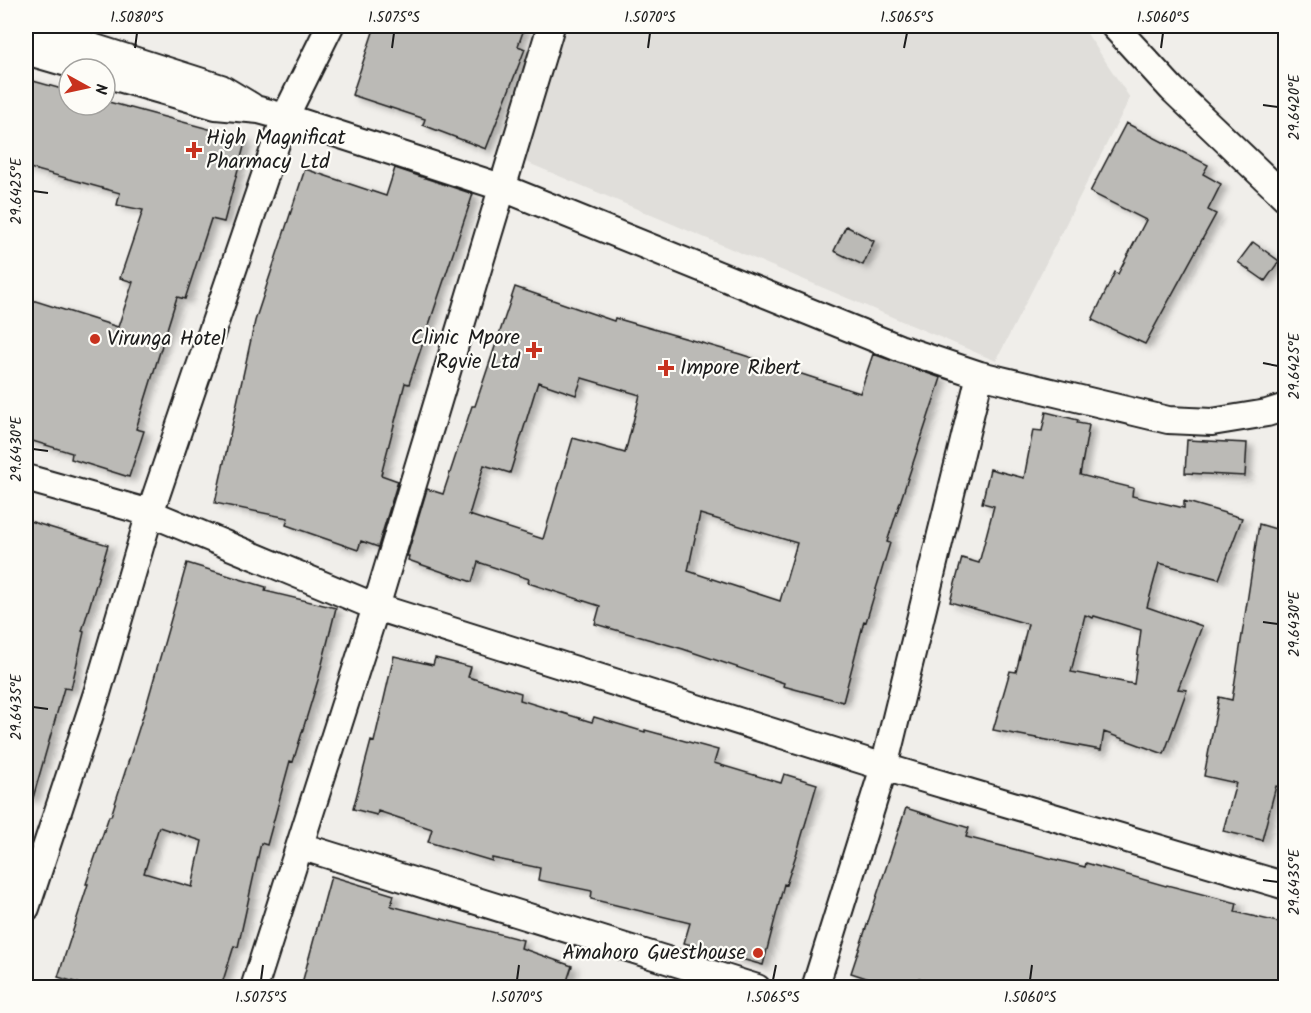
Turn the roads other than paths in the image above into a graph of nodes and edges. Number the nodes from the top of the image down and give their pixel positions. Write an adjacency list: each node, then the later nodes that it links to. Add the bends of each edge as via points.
1 (26, 26): 8 (street, via 221,88)
2 (330, 26): 9 (street)
3 (551, 26): 10 (street)
4 (1114, 26): 11 (street, via 1172,89)
5 (26, 51): 6 (street)
6 (57, 60)
7 (117, 77): 8 (street, via 216,106)
8 (259, 110): 9 (street)
9 (285, 117): 10 (street); 15 (street)
10 (501, 187): 12 (street, via 899,348); 16 (street)
11 (1285, 198)
12 (980, 375): 13 (street, via 1168,420 1212,422); 17 (street)
13 (1286, 407)
14 (26, 478): 15 (street)
15 (150, 513): 16 (street); 20 (street, via 97,693)
16 (376, 607): 17 (street); 18 (street)
17 (884, 767): 19 (street); 23 (street)
18 (300, 846): 21 (street); 22 (street)
19 (1286, 886)
20 (26, 908)
21 (254, 987)
22 (757, 987)
23 (815, 987)

